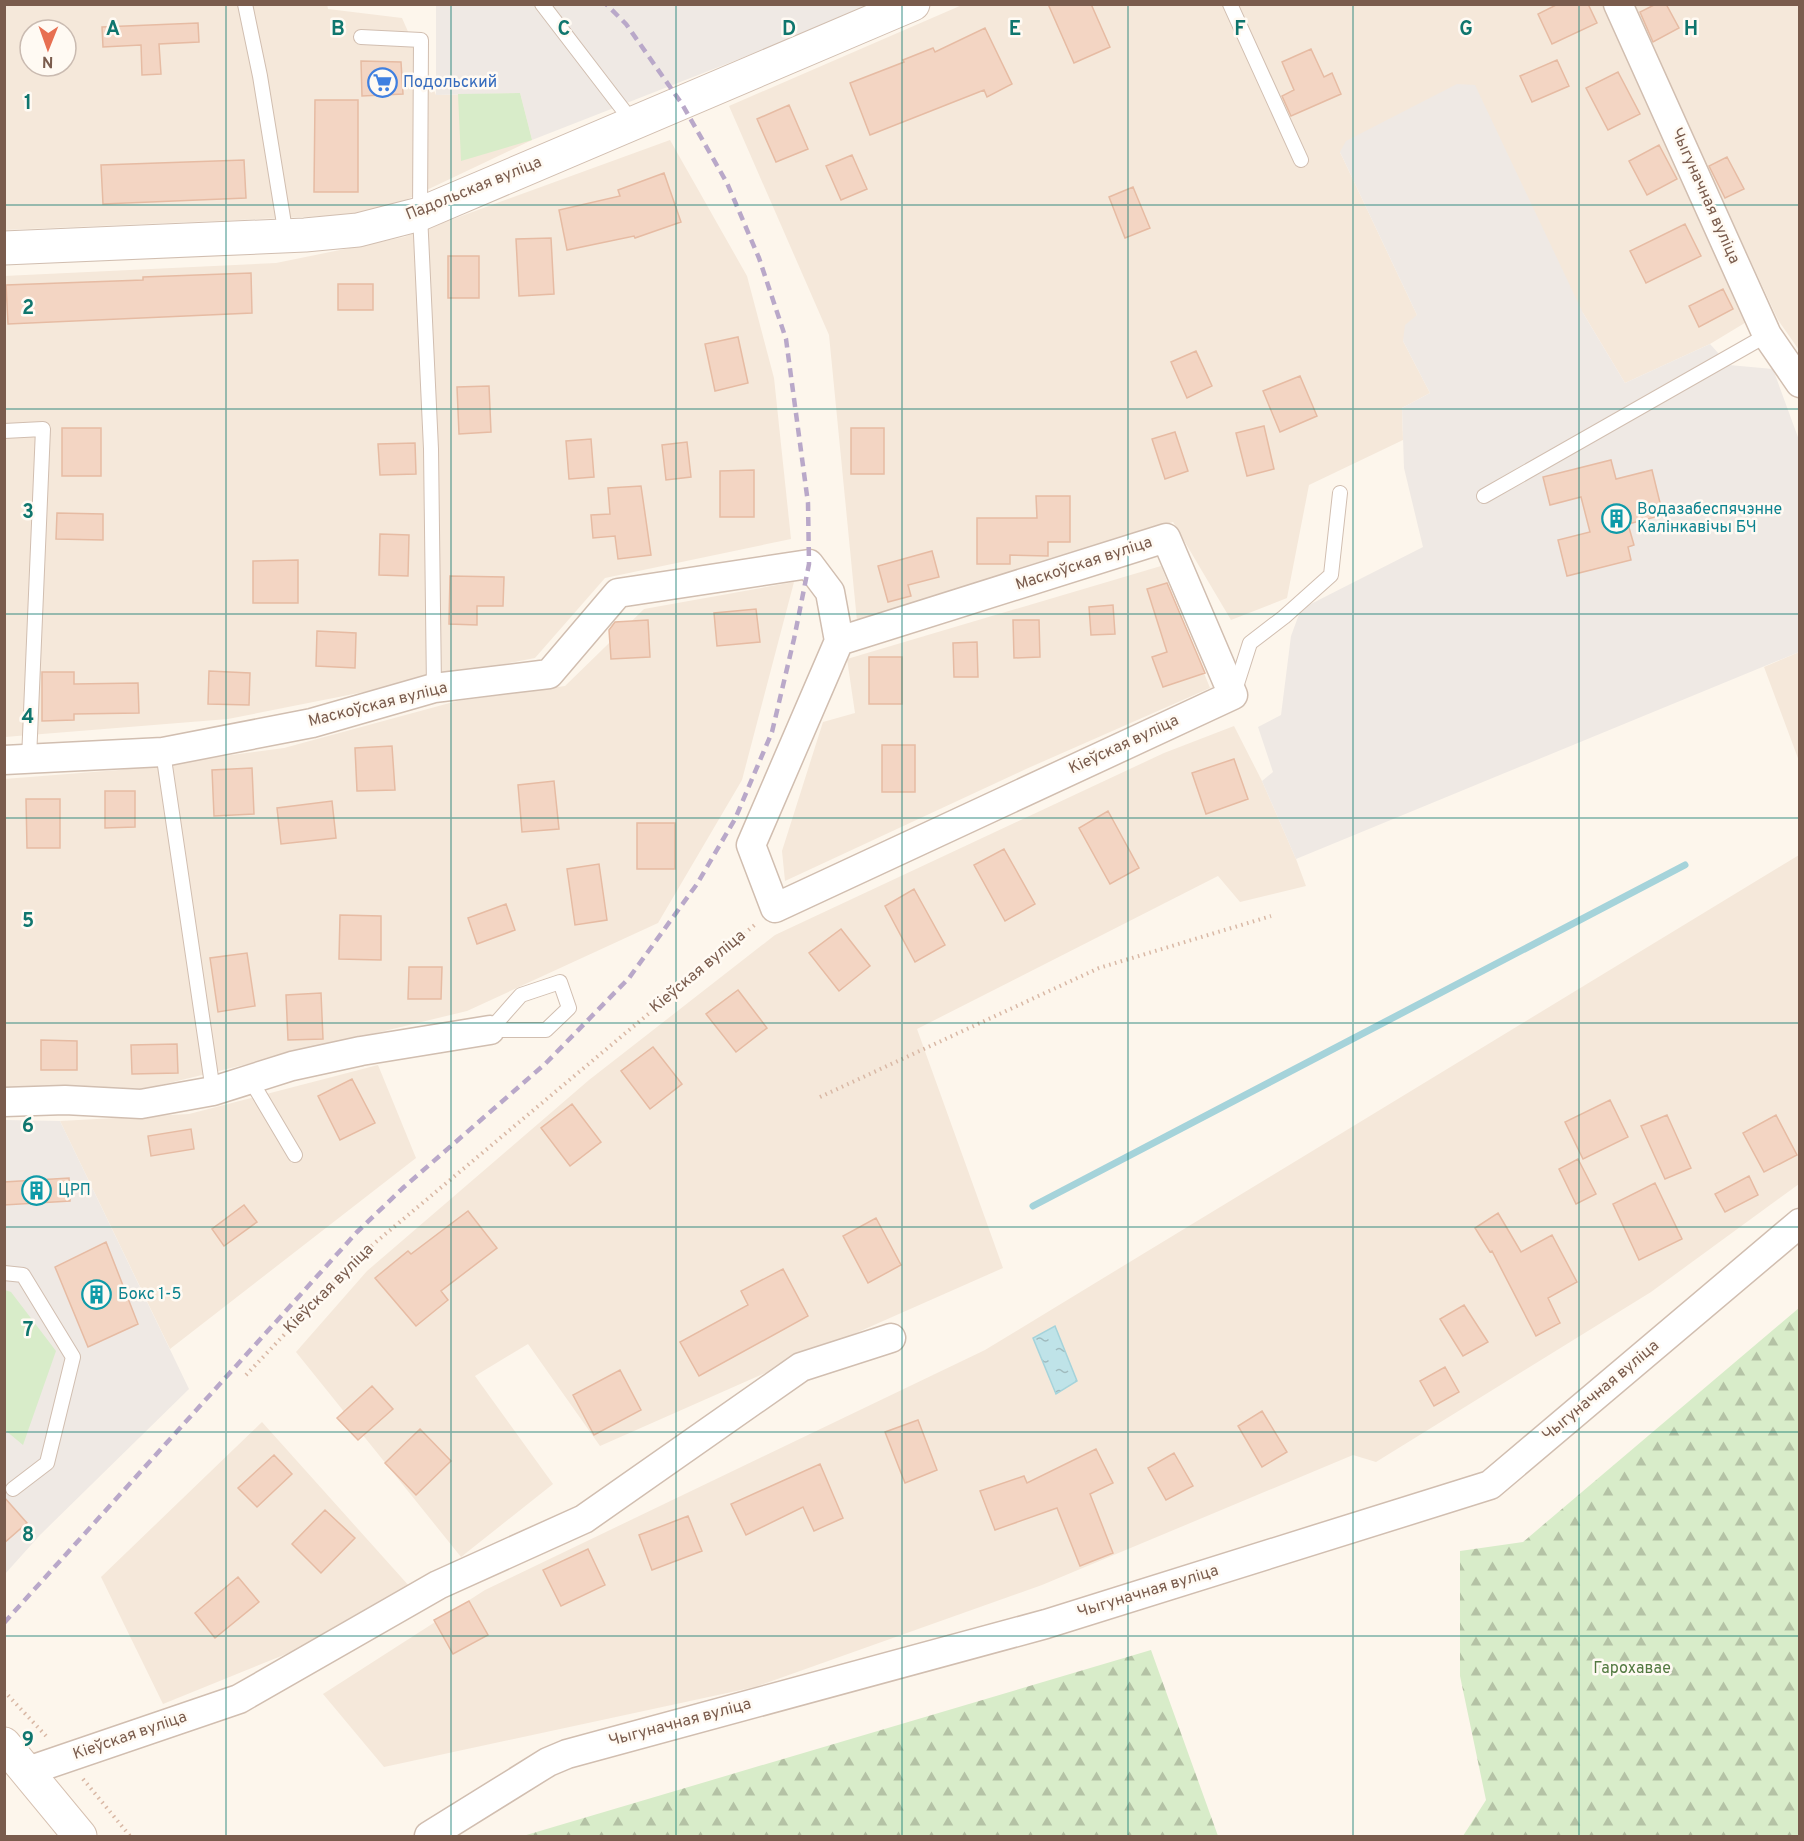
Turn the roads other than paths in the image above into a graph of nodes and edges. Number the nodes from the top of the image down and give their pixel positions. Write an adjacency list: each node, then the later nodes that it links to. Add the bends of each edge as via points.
1 (245, 4): 10 (lane)
2 (542, 4): 7 (lane)
3 (1230, 4): 8 (lane)
4 (1618, 4): 12 (street, Чыгуначная вуліца)
5 (907, 6): 7 (street, Падольская вуліца)
6 (361, 37): 9 (lane, via 421,40)
7 (634, 124): 9 (street, Падольская вуліца)
8 (1301, 160)
9 (420, 214): 10 (street, Падольская вуліца, via 358,230); 18 (lane, via 431,449)
10 (286, 236): 11 (street, Падольская вуліца)
11 (4, 248)
12 (1767, 335): 13 (street, Чыгуначная вуліца); 16 (lane)
13 (1800, 383)
14 (4, 431): 21 (lane, via 43,429)
15 (1340, 493): 19 (lane, via 1331,575 1250,643)
16 (1485, 496)
17 (839, 641): 18 (street, Маскоўская вуліца, via 830,592 808,564 618,593 549,674); 19 (street, Маскоўская вуліца, via 1166,538); 19 (street, Кіеўская вуліца, via 751,846 775,908)
18 (434, 688): 20 (street, Маскоўская вуліца, via 312,723)
19 (1233, 695)
20 (163, 752): 21 (street, Маскоўская вуліца); 24 (lane)
21 (17, 760)
22 (490, 1030): 22 (lane, via 546,1030 569,1008 560,982 521,995); 23 (street, via 361,1051)
23 (250, 1079): 24 (street); 26 (lane)
24 (213, 1091): 25 (street, via 141,1104)
25 (4, 1102)
26 (295, 1155)
27 (1800, 1223): 34 (street, Чыгуначная вуліца, via 1490,1485 1046,1624 567,1754)
28 (4, 1273): 30 (lane, via 23,1275 72,1357 47,1463)
29 (891, 1338): 32 (street, Кіеўская вуліца, via 801,1367 584,1519 438,1585 239,1699)
30 (14, 1489)
31 (4, 1744): 32 (street)
32 (28, 1771): 33 (street)
33 (80, 1836)
34 (429, 1836)

